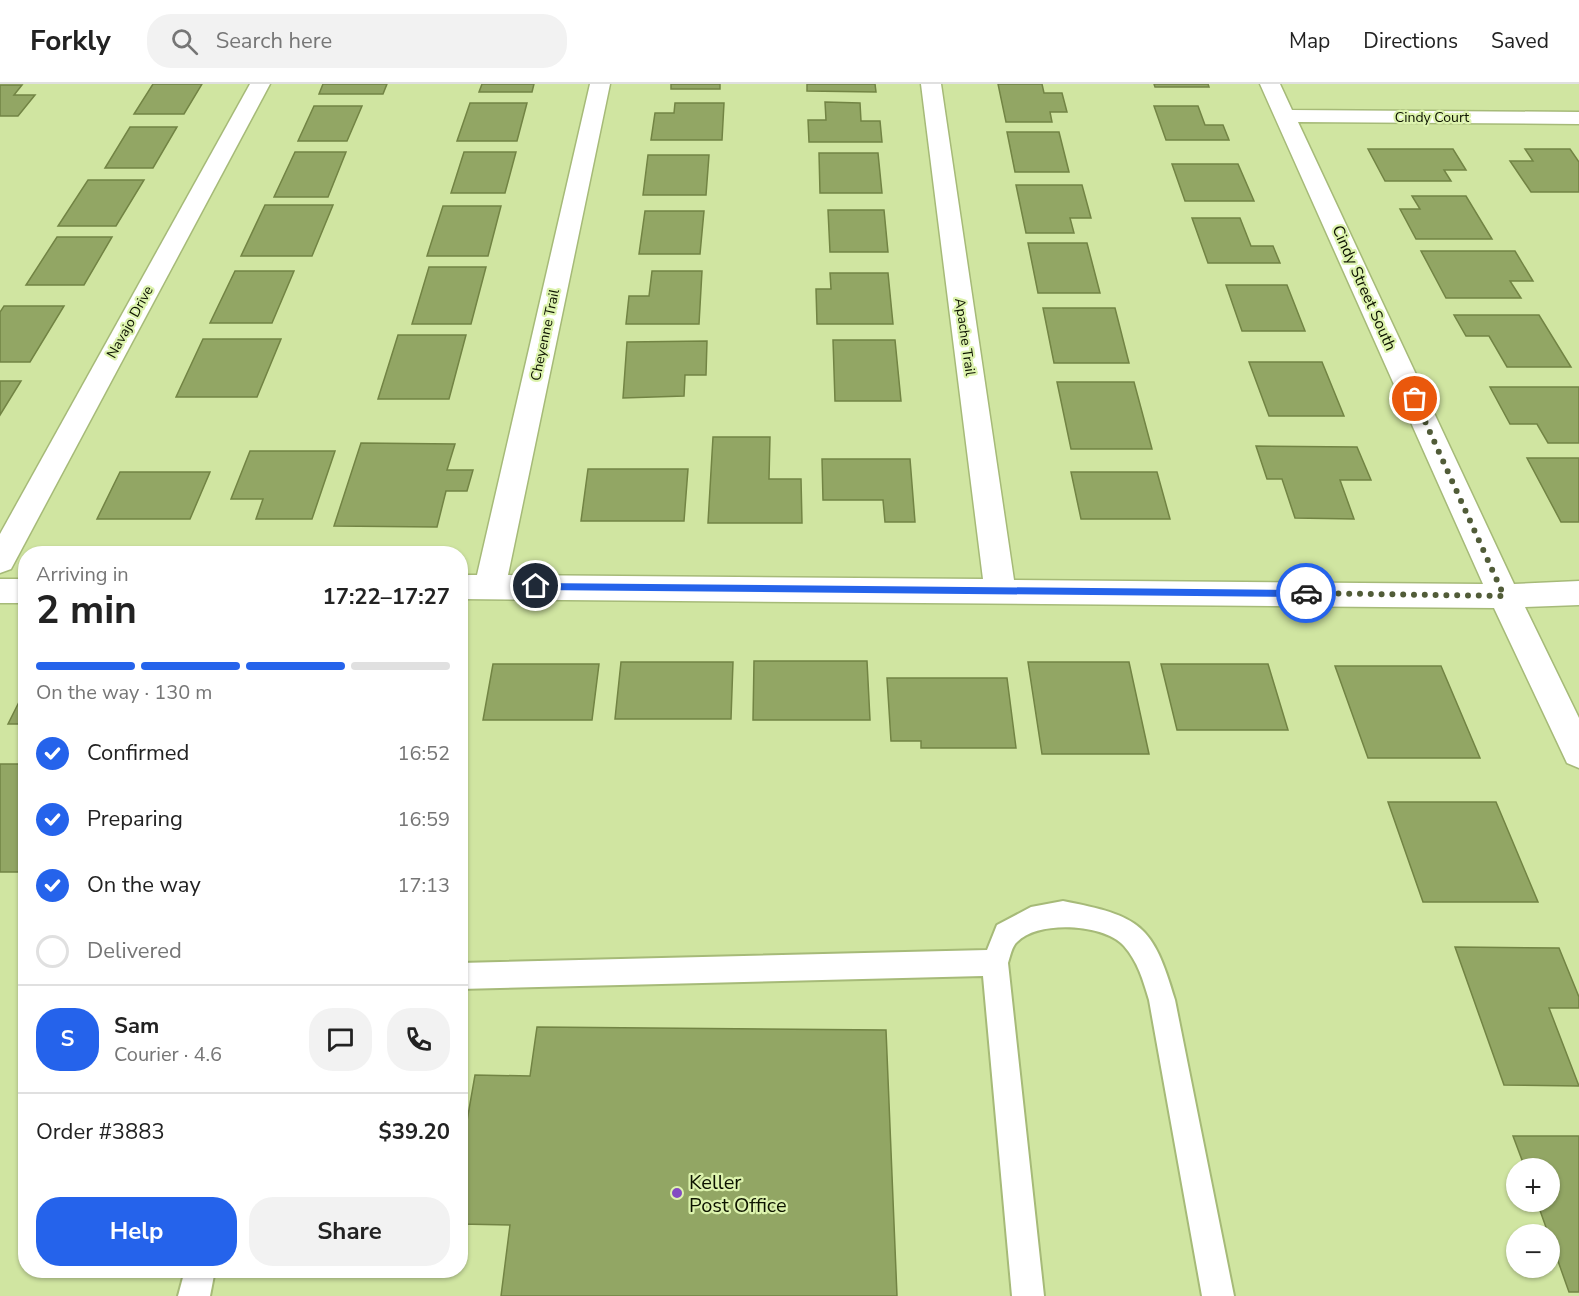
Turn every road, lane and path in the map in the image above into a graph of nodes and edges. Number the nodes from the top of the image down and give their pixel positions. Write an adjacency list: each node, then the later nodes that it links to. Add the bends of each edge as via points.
1 (260, 84): 7 (street, Navajo Drive)
2 (600, 84): 8 (street, Cheyenne Trail)
3 (931, 84): 9 (street, Apache Trail)
4 (1270, 84): 5 (street, Cindy Street South)
5 (1286, 116): 6 (street, Cindy Court); 13 (street, Cindy Street South)
6 (1579, 118)
7 (0, 561)
8 (475, 586): 9 (street)
9 (1000, 590): 13 (street)
10 (0, 591): 11 (street)
11 (18, 591)
12 (1579, 593): 13 (street)
13 (1504, 596): 14 (street, Cindy Street South)
14 (1579, 753)
15 (994, 963): 16 (lane); 19 (lane); 20 (lane, via 1006,934 1031,919 1063,913 1102,921 1132,935 1151,962 1162,1000)
16 (468, 976)
17 (198, 1278): 18 (lane)
18 (194, 1296)
19 (1028, 1296)
20 (1218, 1296)

